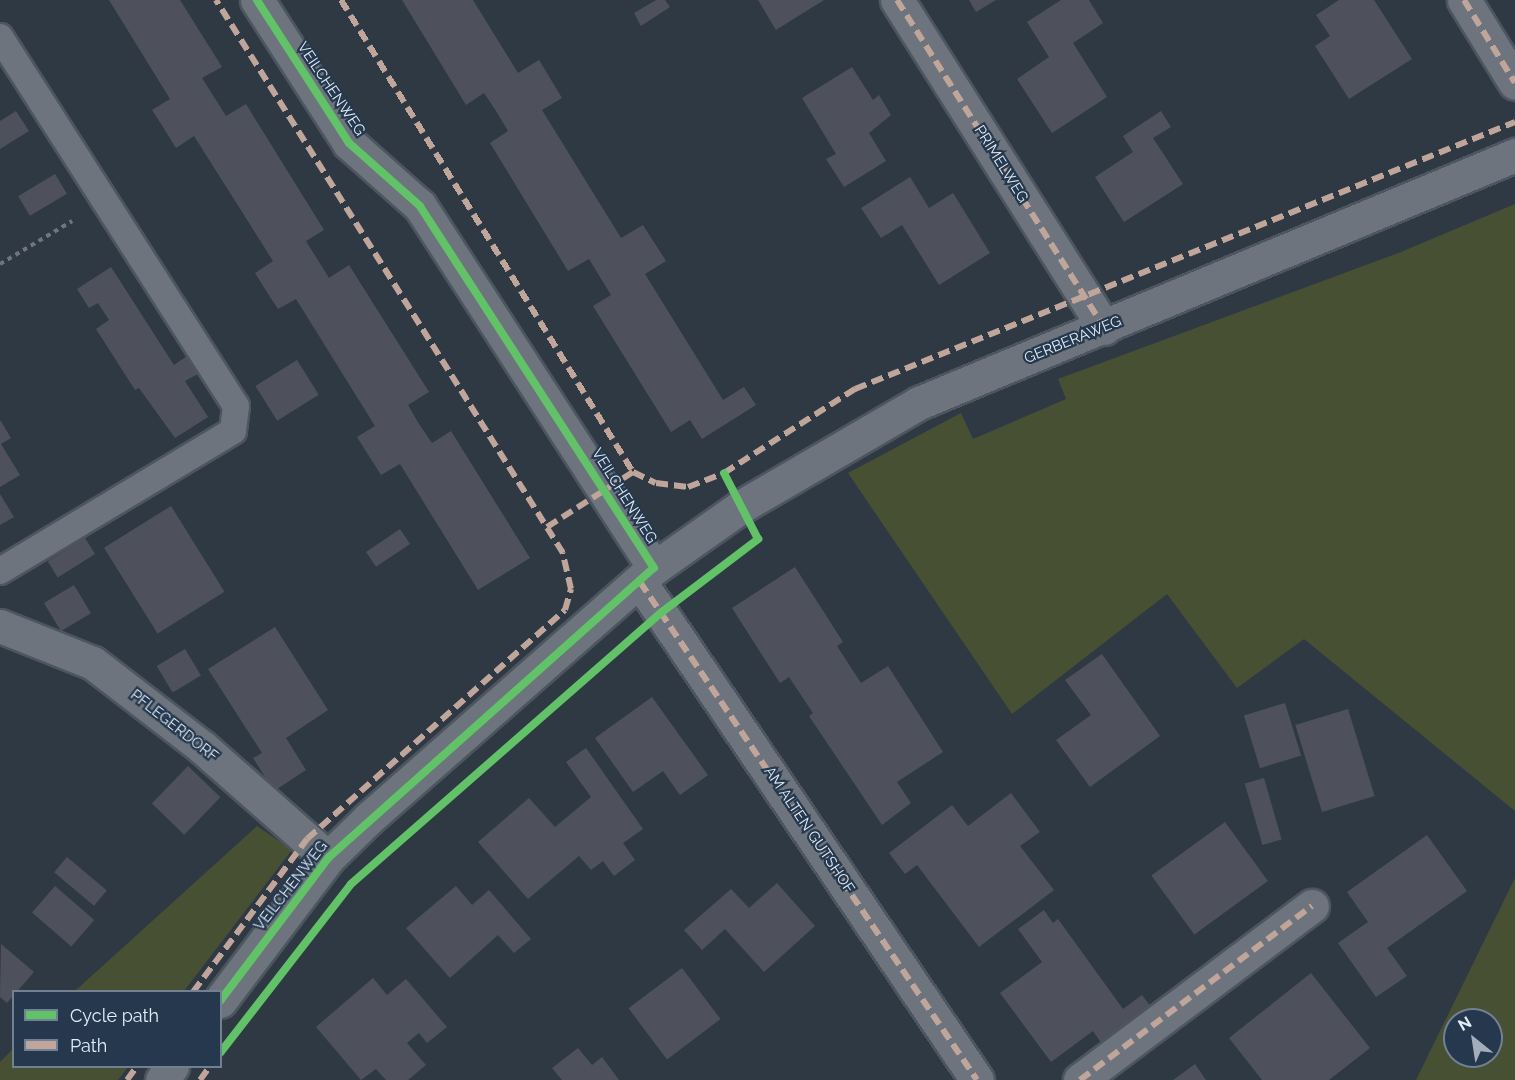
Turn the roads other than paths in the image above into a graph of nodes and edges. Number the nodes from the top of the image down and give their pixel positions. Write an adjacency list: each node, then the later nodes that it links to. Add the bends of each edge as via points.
1 (257, 0): 9 (street, VEILCHENWEG, via 349,143 420,206)
2 (897, 0): 7 (street, PRIMELWEG)
3 (1464, 0): 5 (street)
4 (0, 37): 8 (lane, via 236,406 233,431)
5 (1515, 83)
6 (1515, 155): 7 (street, GERBERAWEG)
7 (1104, 328): 9 (street, GERBERAWEG, via 920,403 742,506)
8 (0, 571)
9 (647, 575): 11 (street, VEILCHENWEG); 14 (street, AM ALTEN GUTSHOF)
10 (0, 626): 11 (street, PFLEGERDORF, via 93,663 202,747)
11 (328, 858): 13 (street, VEILCHENWEG)
12 (1312, 906): 15 (street)
13 (222, 998)
14 (976, 1080)
15 (1080, 1080)

